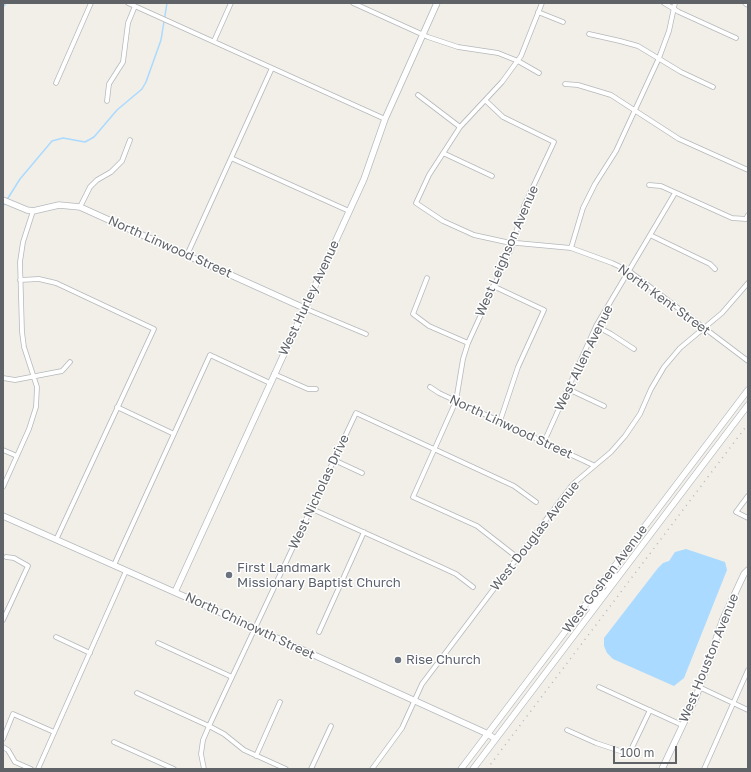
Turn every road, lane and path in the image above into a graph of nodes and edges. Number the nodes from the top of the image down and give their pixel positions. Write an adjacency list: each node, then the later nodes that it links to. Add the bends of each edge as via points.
1 (91, 3): 21 (street)
2 (128, 3): 9 (street)
3 (231, 3): 16 (street)
4 (353, 3): 13 (street)
5 (437, 3): 13 (street, West Hurley Avenue)
6 (542, 3): 11 (street)
7 (664, 3): 10 (street)
8 (675, 3): 10 (street)
9 (135, 6): 16 (street); 26 (street, via 128,23 123,62 109,84)
10 (674, 9): 15 (street); 17 (street, via 669,31)
11 (538, 12): 12 (street); 18 (street)
12 (563, 22)
13 (423, 34): 18 (street, via 448,44 498,53); 28 (street, West Hurley Avenue)
14 (588, 34): 17 (street, via 638,46)
15 (736, 38)
16 (214, 41): 19 (street)
17 (658, 58): 23 (street); 27 (street)
18 (518, 61): 20 (street); 25 (street)
19 (272, 68): 28 (street); 32 (street)
20 (539, 73)
21 (56, 83)
22 (565, 84): 27 (street, via 601,91)
23 (713, 87)
24 (418, 95): 29 (street)
25 (485, 100): 29 (street); 43 (street, West Leighson Avenue, via 503,117 554,142 524,206)
26 (107, 101)
27 (635, 109): 33 (street, via 679,139); 44 (street, via 616,151 583,208)
28 (385, 119): 40 (street, West Hurley Avenue, via 371,161)
29 (460, 127): 31 (street)
30 (130, 140): 38 (street, via 122,161 90,187)
31 (443, 153): 34 (street); 43 (street, North Kent Street, via 416,203 458,229 474,235)
32 (231, 158): 40 (street); 45 (street)
33 (748, 170)
34 (492, 176)
35 (649, 185): 36 (street, via 661,186)
36 (675, 193): 41 (street, via 724,215); 42 (street, West Allen Avenue)
37 (6, 202): 39 (street)
38 (80, 207): 39 (street, North Linwood Street, via 59,205); 45 (street, North Linwood Street)
39 (33, 211): 49 (street, via 20,250)
40 (348, 211): 52 (street, West Hurley Avenue)
41 (747, 217)
42 (650, 235): 46 (street, via 710,264); 47 (street, West Allen Avenue)
43 (513, 242): 44 (street, North Kent Street); 51 (street, West Leighson Avenue)
44 (571, 248): 47 (street, North Kent Street)
45 (187, 255): 52 (street, North Linwood Street)
46 (715, 269)
47 (629, 271): 53 (street, West Allen Avenue); 54 (street, North Kent Street)
48 (427, 278): 56 (street, via 413,310 414,317)
49 (20, 280): 61 (street, via 24,347); 71 (street, via 39,279 56,283 154,329)
50 (748, 283): 54 (street, West Douglas Avenue, via 722,313)
51 (494, 286): 56 (street, West Leighson Avenue); 72 (street, via 544,310 518,368)
52 (304, 308): 55 (street); 60 (street, West Hurley Avenue)
53 (596, 326): 57 (street); 66 (street, West Allen Avenue)
54 (704, 328): 58 (street, North Kent Street); 79 (street, West Douglas Avenue, via 680,348 664,367 640,414 625,436 611,452)
55 (366, 334)
56 (468, 343): 68 (street, West Leighson Avenue)
57 (634, 349)
58 (748, 361)
59 (70, 362): 61 (street, via 62,371)
60 (274, 374): 63 (street, West Hurley Avenue); 65 (street)
61 (34, 377): 62 (street, via 15,380); 77 (street, via 36,407)
62 (3, 378)
63 (270, 383): 73 (street, via 210,355); 96 (street, West Hurley Avenue)
64 (430, 387): 68 (street, North Linwood Street)
65 (316, 389)
66 (568, 389): 70 (street); 74 (street, West Allen Avenue)
67 (748, 390): 92 (street, West Goshen Avenue)
68 (456, 401): 72 (street, North Linwood Street); 75 (street, West Leighson Avenue)
69 (748, 405): 97 (street, West Goshen Avenue)
70 (604, 406)
71 (117, 407): 73 (street); 88 (street)
72 (500, 421): 74 (street, North Linwood Street)
73 (174, 434): 91 (street)
74 (544, 442): 79 (street, North Linwood Street)
75 (434, 449): 78 (street, West Nicholas Drive, via 356,413); 83 (street, via 514,486); 90 (street, West Leighson Avenue, via 413,497 477,526)
76 (3, 450): 77 (street)
77 (17, 456): 81 (street)
78 (334, 460): 80 (street); 84 (street, West Nicholas Drive)
79 (593, 465): 90 (street, West Douglas Avenue, via 573,484)
80 (362, 472)
81 (3, 487)
82 (748, 496): 86 (street, via 736,512)
83 (536, 502)
84 (312, 509): 87 (street); 99 (street, West Nicholas Drive)
85 (3, 516): 88 (street, North Chinowth Street)
86 (748, 518)
87 (364, 532): 95 (street, via 456,574); 100 (street)
88 (56, 540): 91 (street, North Chinowth Street)
89 (6, 557): 98 (street, via 14,558 28,566)
90 (518, 558): 109 (street, West Douglas Avenue, via 422,684)
91 (114, 565): 94 (street, North Chinowth Street)
92 (614, 568): 97 (street, via 614,574 589,610); 119 (street, West Goshen Avenue)
93 (748, 570): 107 (street, West Houston Avenue, via 723,619)
94 (126, 571): 96 (street, North Chinowth Street); 103 (street)
95 (473, 587)
96 (175, 592): 99 (street, North Chinowth Street)
97 (589, 615): 121 (street, West Goshen Avenue)
98 (3, 618)
99 (254, 628): 105 (street, West Nicholas Drive); 109 (street, North Chinowth Street)
100 (319, 632)
101 (56, 637): 103 (street)
102 (158, 643): 105 (street)
103 (90, 653): 118 (street)
104 (748, 670): 111 (street)
105 (232, 676): 115 (street, West Nicholas Drive)
106 (599, 687): 112 (street)
107 (699, 687): 111 (street); 114 (street, West Houston Avenue)
108 (137, 693): 115 (street)
109 (414, 701): 119 (street, North Chinowth Street); 131 (street, West Douglas Avenue, via 402,728)
110 (280, 702): 124 (street)
111 (734, 704): 113 (street); 135 (street)
112 (650, 710): 114 (street); 117 (street, via 629,754)
113 (748, 710)
114 (682, 725): 134 (street, West Houston Avenue)
115 (209, 726): 124 (street); 128 (street, West Nicholas Drive, via 201,754)
116 (331, 726): 130 (street)
117 (567, 730)
118 (54, 732): 120 (street, via 13,714); 126 (street)
119 (488, 734): 121 (street, North Chinowth Street); 132 (street, West Goshen Avenue)
120 (3, 739)
121 (495, 739): 133 (street, West Goshen Avenue)
122 (114, 742): 127 (street)
123 (3, 747): 125 (street, via 16,762)
124 (256, 756): 129 (street)
125 (31, 769)
126 (38, 769)
127 (174, 769)
128 (204, 769)
129 (286, 769)
130 (311, 769)
131 (372, 769)
132 (461, 769)
133 (473, 769)
134 (662, 769)
135 (704, 769)

